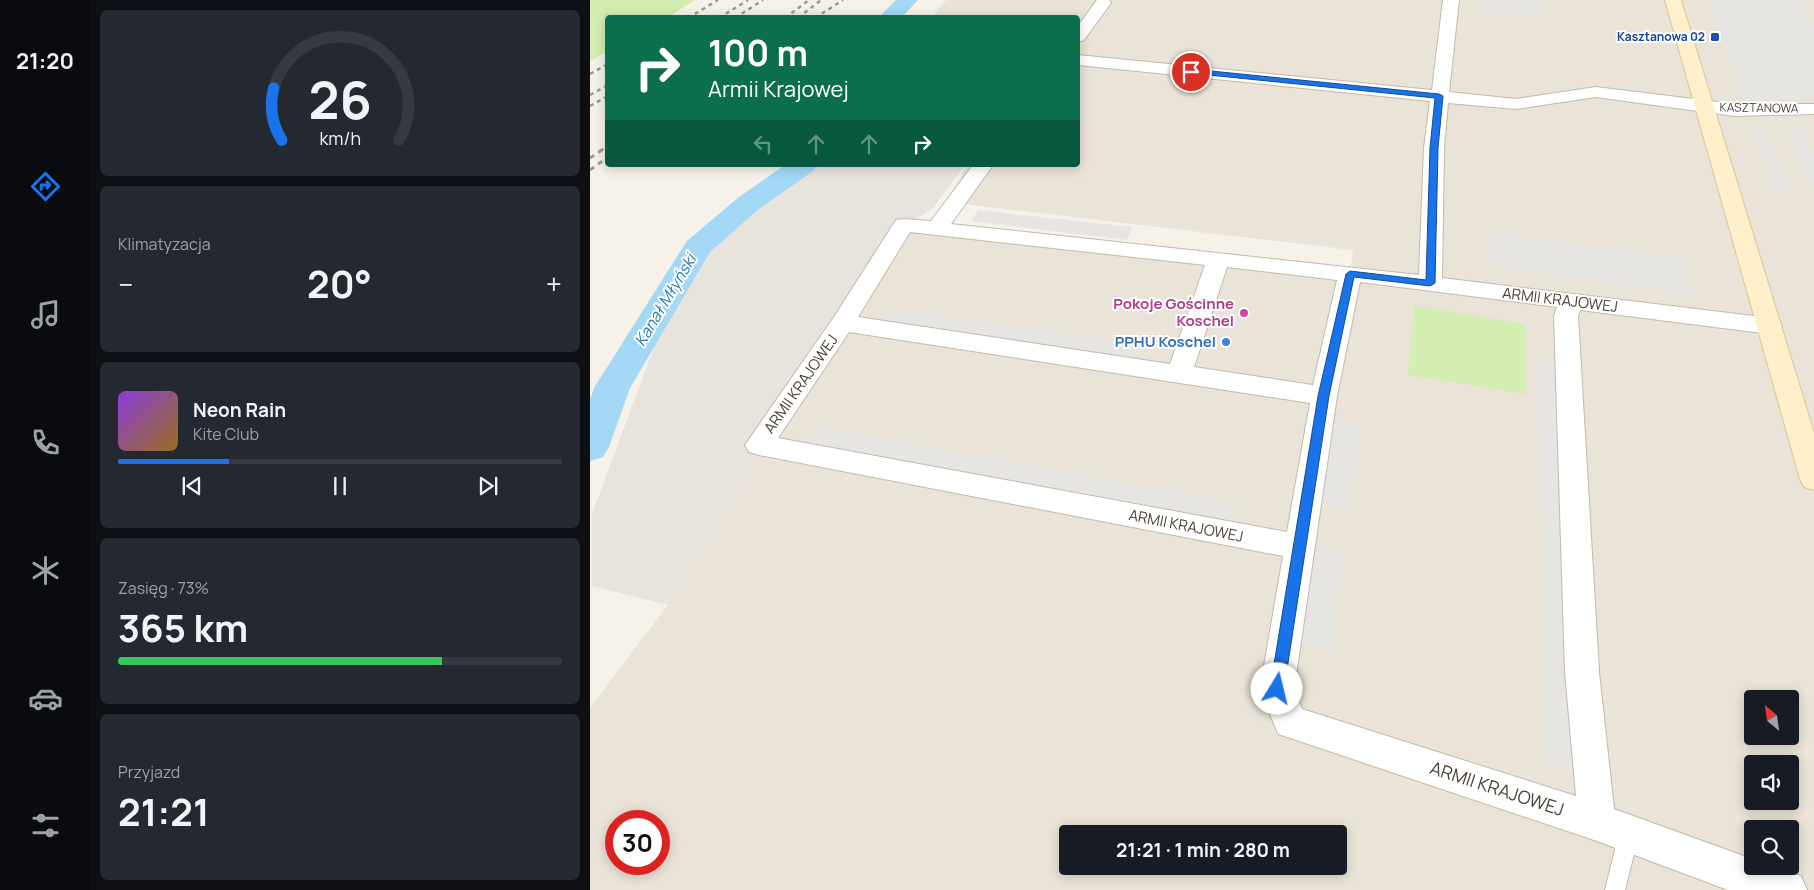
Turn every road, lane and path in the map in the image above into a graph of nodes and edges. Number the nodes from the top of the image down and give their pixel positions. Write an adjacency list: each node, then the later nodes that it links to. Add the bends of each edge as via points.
1 (1451, 0): 6 (street)
2 (1673, 0): 7 (street)
3 (1103, 3): 4 (street)
4 (1080, 34)
5 (1080, 60): 6 (street, KASZTANOWA)
6 (1439, 96): 7 (street, KASZTANOWA, via 1516,104 1596,92); 13 (street)
7 (1704, 106): 8 (street, KASZTANOWA, via 1734,110); 16 (street)
8 (1814, 109)
9 (982, 167): 10 (street)
10 (936, 228): 11 (street, ARMII KRAJOWEJ); 15 (street, ARMII KRAJOWEJ, via 904,226)
11 (1218, 259): 12 (street, ARMII KRAJOWEJ); 17 (street)
12 (1350, 274): 13 (street, ARMII KRAJOWEJ); 18 (street, ARMII KRAJOWEJ)
13 (1430, 283): 14 (street, ARMII KRAJOWEJ)
14 (1570, 302): 16 (street, ARMII KRAJOWEJ); 21 (street, via 1566,316 1582,672)
15 (843, 322): 17 (street); 20 (street, ARMII KRAJOWEJ, via 758,445)
16 (1770, 326): 19 (street)
17 (1179, 374): 18 (street)
18 (1324, 396): 20 (street, ARMII KRAJOWEJ)
19 (1814, 479)
20 (1299, 547): 21 (street, ARMII KRAJOWEJ, via 1277,689 1290,722)
21 (1598, 822): 22 (street, ARMII KRAJOWEJ)
22 (1629, 834): 23 (lane); 24 (street, ARMII KRAJOWEJ)
23 (1615, 890)
24 (1787, 890)

